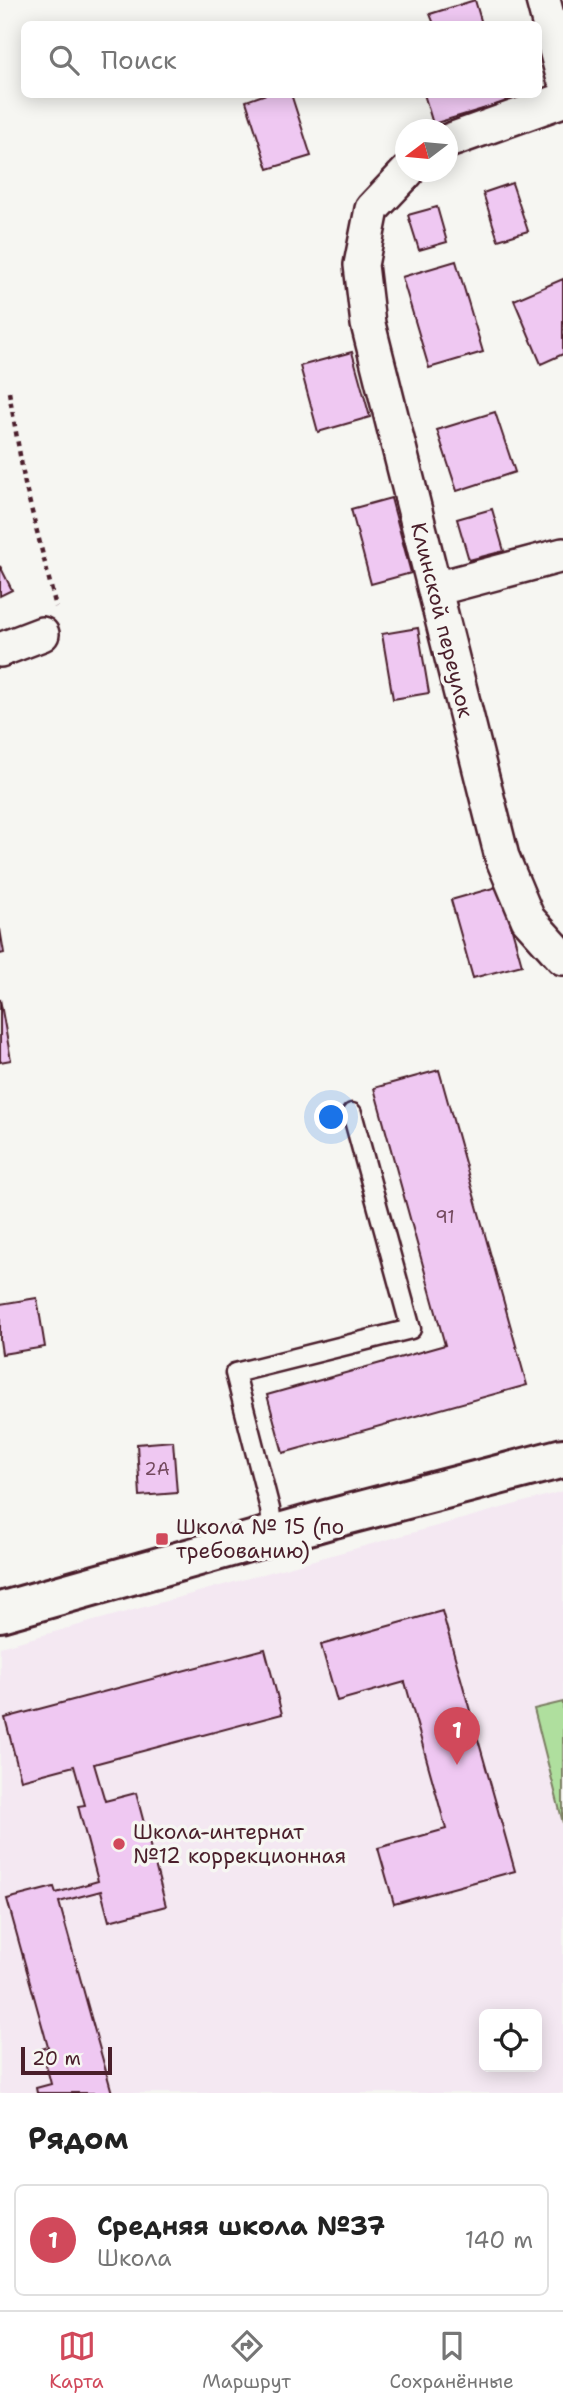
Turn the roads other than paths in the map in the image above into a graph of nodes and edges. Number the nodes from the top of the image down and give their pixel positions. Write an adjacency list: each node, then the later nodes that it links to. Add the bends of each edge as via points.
1 (543, 0): 2 (street)
2 (563, 76)
3 (563, 100): 4 (street)
4 (458, 137)
5 (398, 182): 7 (street, Клинской переулок, via 372,209 362,265 368,324)
6 (563, 555): 7 (street)
7 (435, 589): 10 (street, Клинской переулок, via 502,857 528,919)
8 (42, 634): 9 (street)
9 (0, 650)
10 (563, 958)
11 (352, 1113): 13 (lane, via 411,1329 234,1373 270,1509)
12 (563, 1458): 13 (main road)
13 (272, 1535): 14 (main road)
14 (0, 1612)

